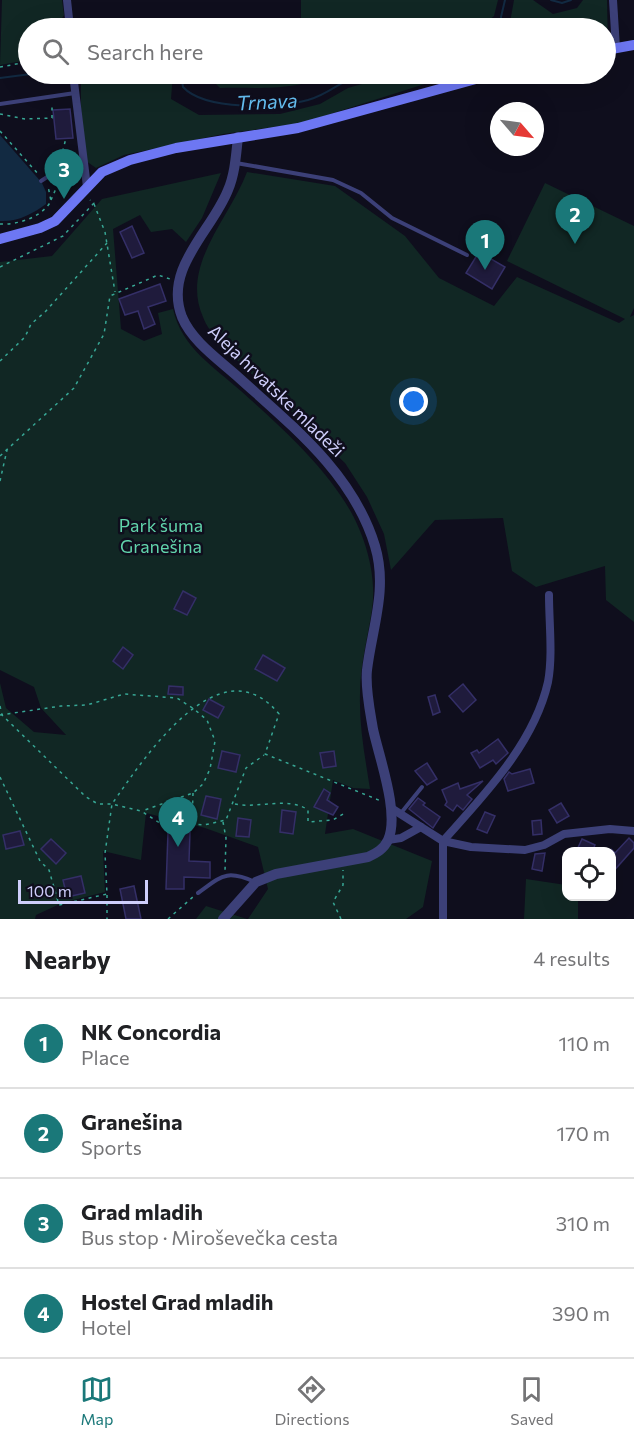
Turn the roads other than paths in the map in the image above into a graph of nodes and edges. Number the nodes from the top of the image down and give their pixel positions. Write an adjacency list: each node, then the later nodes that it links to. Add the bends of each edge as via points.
1 (67, 0): 3 (street)
2 (613, 0): 4 (street)
3 (69, 18)
4 (612, 18)
5 (634, 45): 6 (main road)
6 (616, 48)
7 (74, 84): 9 (street)
8 (458, 84): 11 (main road, via 298,128)
9 (75, 93): 10 (lane); 15 (street)
10 (0, 104)
11 (238, 137): 12 (street, Aleja hrvatske mladeži); 15 (main road, via 130,160 102,172)
12 (236, 163): 17 (lane, via 333,180 361,193 392,218); 20 (street, Aleja hrvatske mladeži, via 229,189 215,216 187,256 178,286 182,317 201,344 299,432 336,471 357,504 375,546 382,583 367,673 372,721)
13 (55, 172): 14 (lane)
14 (43, 181)
15 (87, 187): 16 (main road, via 55,221)
16 (0, 239)
17 (467, 255)
18 (549, 595): 24 (street, via 547,683 528,735 483,796)
19 (422, 787): 20 (lane)
20 (396, 811): 21 (street); 23 (street, Aleja hrvatske mladeži)
21 (421, 827): 23 (street); 24 (street)
22 (634, 831): 24 (street, via 610,829 564,834 525,850)
23 (388, 840): 25 (street, via 381,850 368,857 276,874)
24 (443, 841): 28 (street)
25 (256, 882): 26 (lane, via 237,874 225,875); 27 (street)
26 (198, 893)
27 (223, 919)
28 (443, 919)

